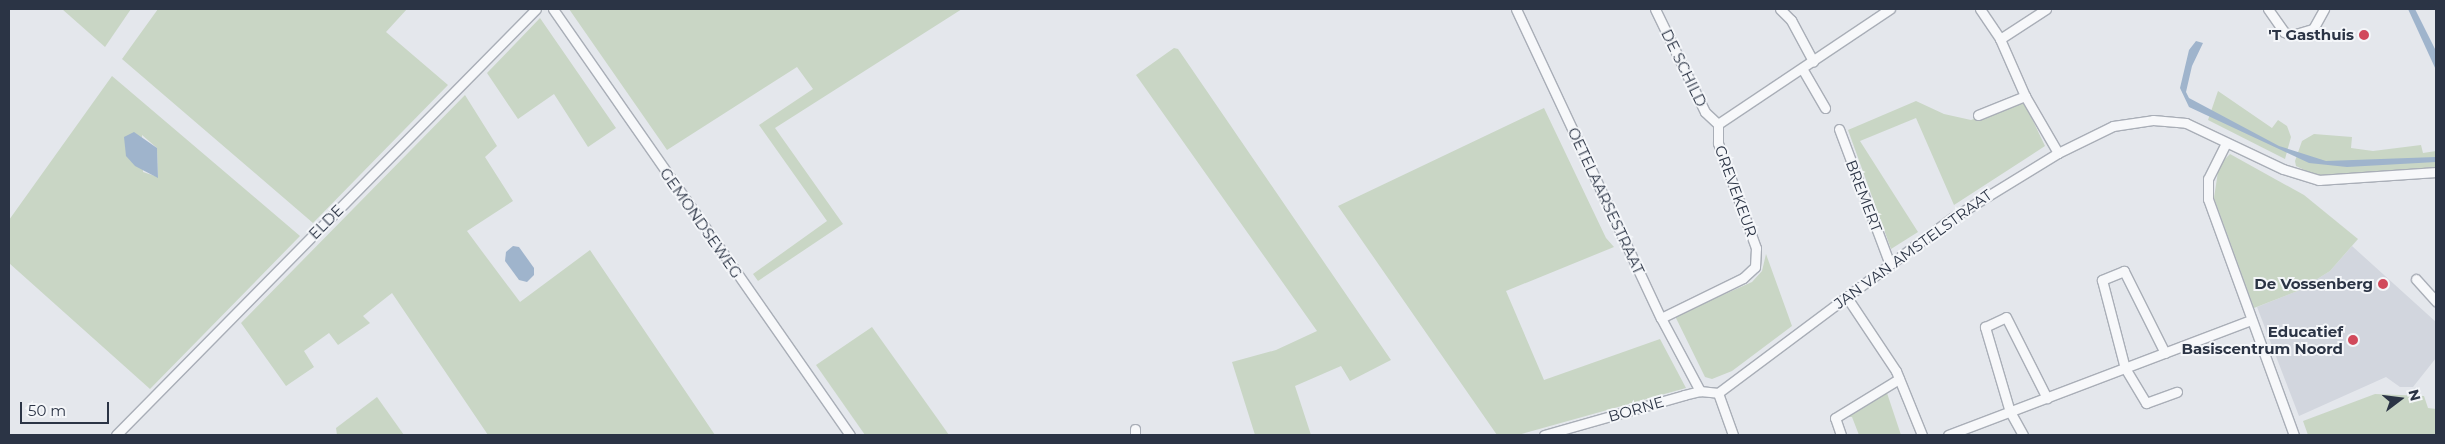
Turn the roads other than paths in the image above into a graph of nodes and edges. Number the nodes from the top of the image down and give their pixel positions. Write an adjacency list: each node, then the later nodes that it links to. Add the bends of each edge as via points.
1 (536, 9): 36 (street, ELDE)
2 (553, 9): 37 (street, GEMONDSEWEG)
3 (1516, 9): 26 (street, OETELAARSESTRAAT)
4 (1655, 9): 17 (street, DE SCHILD, via 1705,112)
5 (1780, 9): 12 (street, via 1791,20)
6 (1890, 9): 12 (street, GREVEKEUR)
7 (1980, 9): 11 (street)
8 (2046, 9): 11 (street)
9 (2268, 9): 10 (street, via 2284,32 2297,35 2313,30)
10 (2324, 9)
11 (2000, 39): 14 (street)
12 (1813, 61): 13 (street, GREVEKEUR)
13 (1803, 70): 15 (street); 17 (street, GREVEKEUR)
14 (2026, 96): 16 (street); 20 (street)
15 (1825, 108)
16 (1978, 115)
17 (1718, 124): 26 (street, GREVEKEUR, via 1718,143 1756,248 1755,267 1743,278)
18 (1839, 129): 22 (street, BREMERT)
19 (2226, 143): 20 (street, JAN VAN AMSTELSTRAAT, via 2204,129 2153,120 2113,126); 21 (street, JAN VAN AMSTELSTRAAT, via 2320,180); 27 (street, via 2208,179 2208,199)
20 (2058, 153): 22 (street, JAN VAN AMSTELSTRAAT, via 1984,196)
21 (2436, 172)
22 (1890, 262): 24 (street, JAN VAN AMSTELSTRAAT)
23 (2416, 279): 25 (street)
24 (1846, 296): 30 (street); 33 (street, JAN VAN AMSTELSTRAAT)
25 (2436, 301)
26 (1661, 318): 31 (street, OETELAARSESTRAAT)
27 (2251, 320): 28 (street); 44 (street)
28 (2165, 353): 29 (street); 29 (street, via 2124,271 2102,280)
29 (2125, 368): 32 (street, via 2146,403); 34 (street)
30 (1899, 379): 40 (street, via 1835,418); 41 (street)
31 (1700, 391): 33 (street); 38 (street, BORNE)
32 (2177, 392)
33 (1718, 393): 39 (street)
34 (2047, 398): 35 (street); 35 (street, via 2006,317 1985,327)
35 (2010, 412): 42 (street); 43 (street)
36 (116, 435)
37 (850, 435)
38 (1544, 435)
39 (1733, 435)
40 (1841, 435)
41 (1922, 435)
42 (1948, 435)
43 (2023, 435)
44 (2294, 435)

